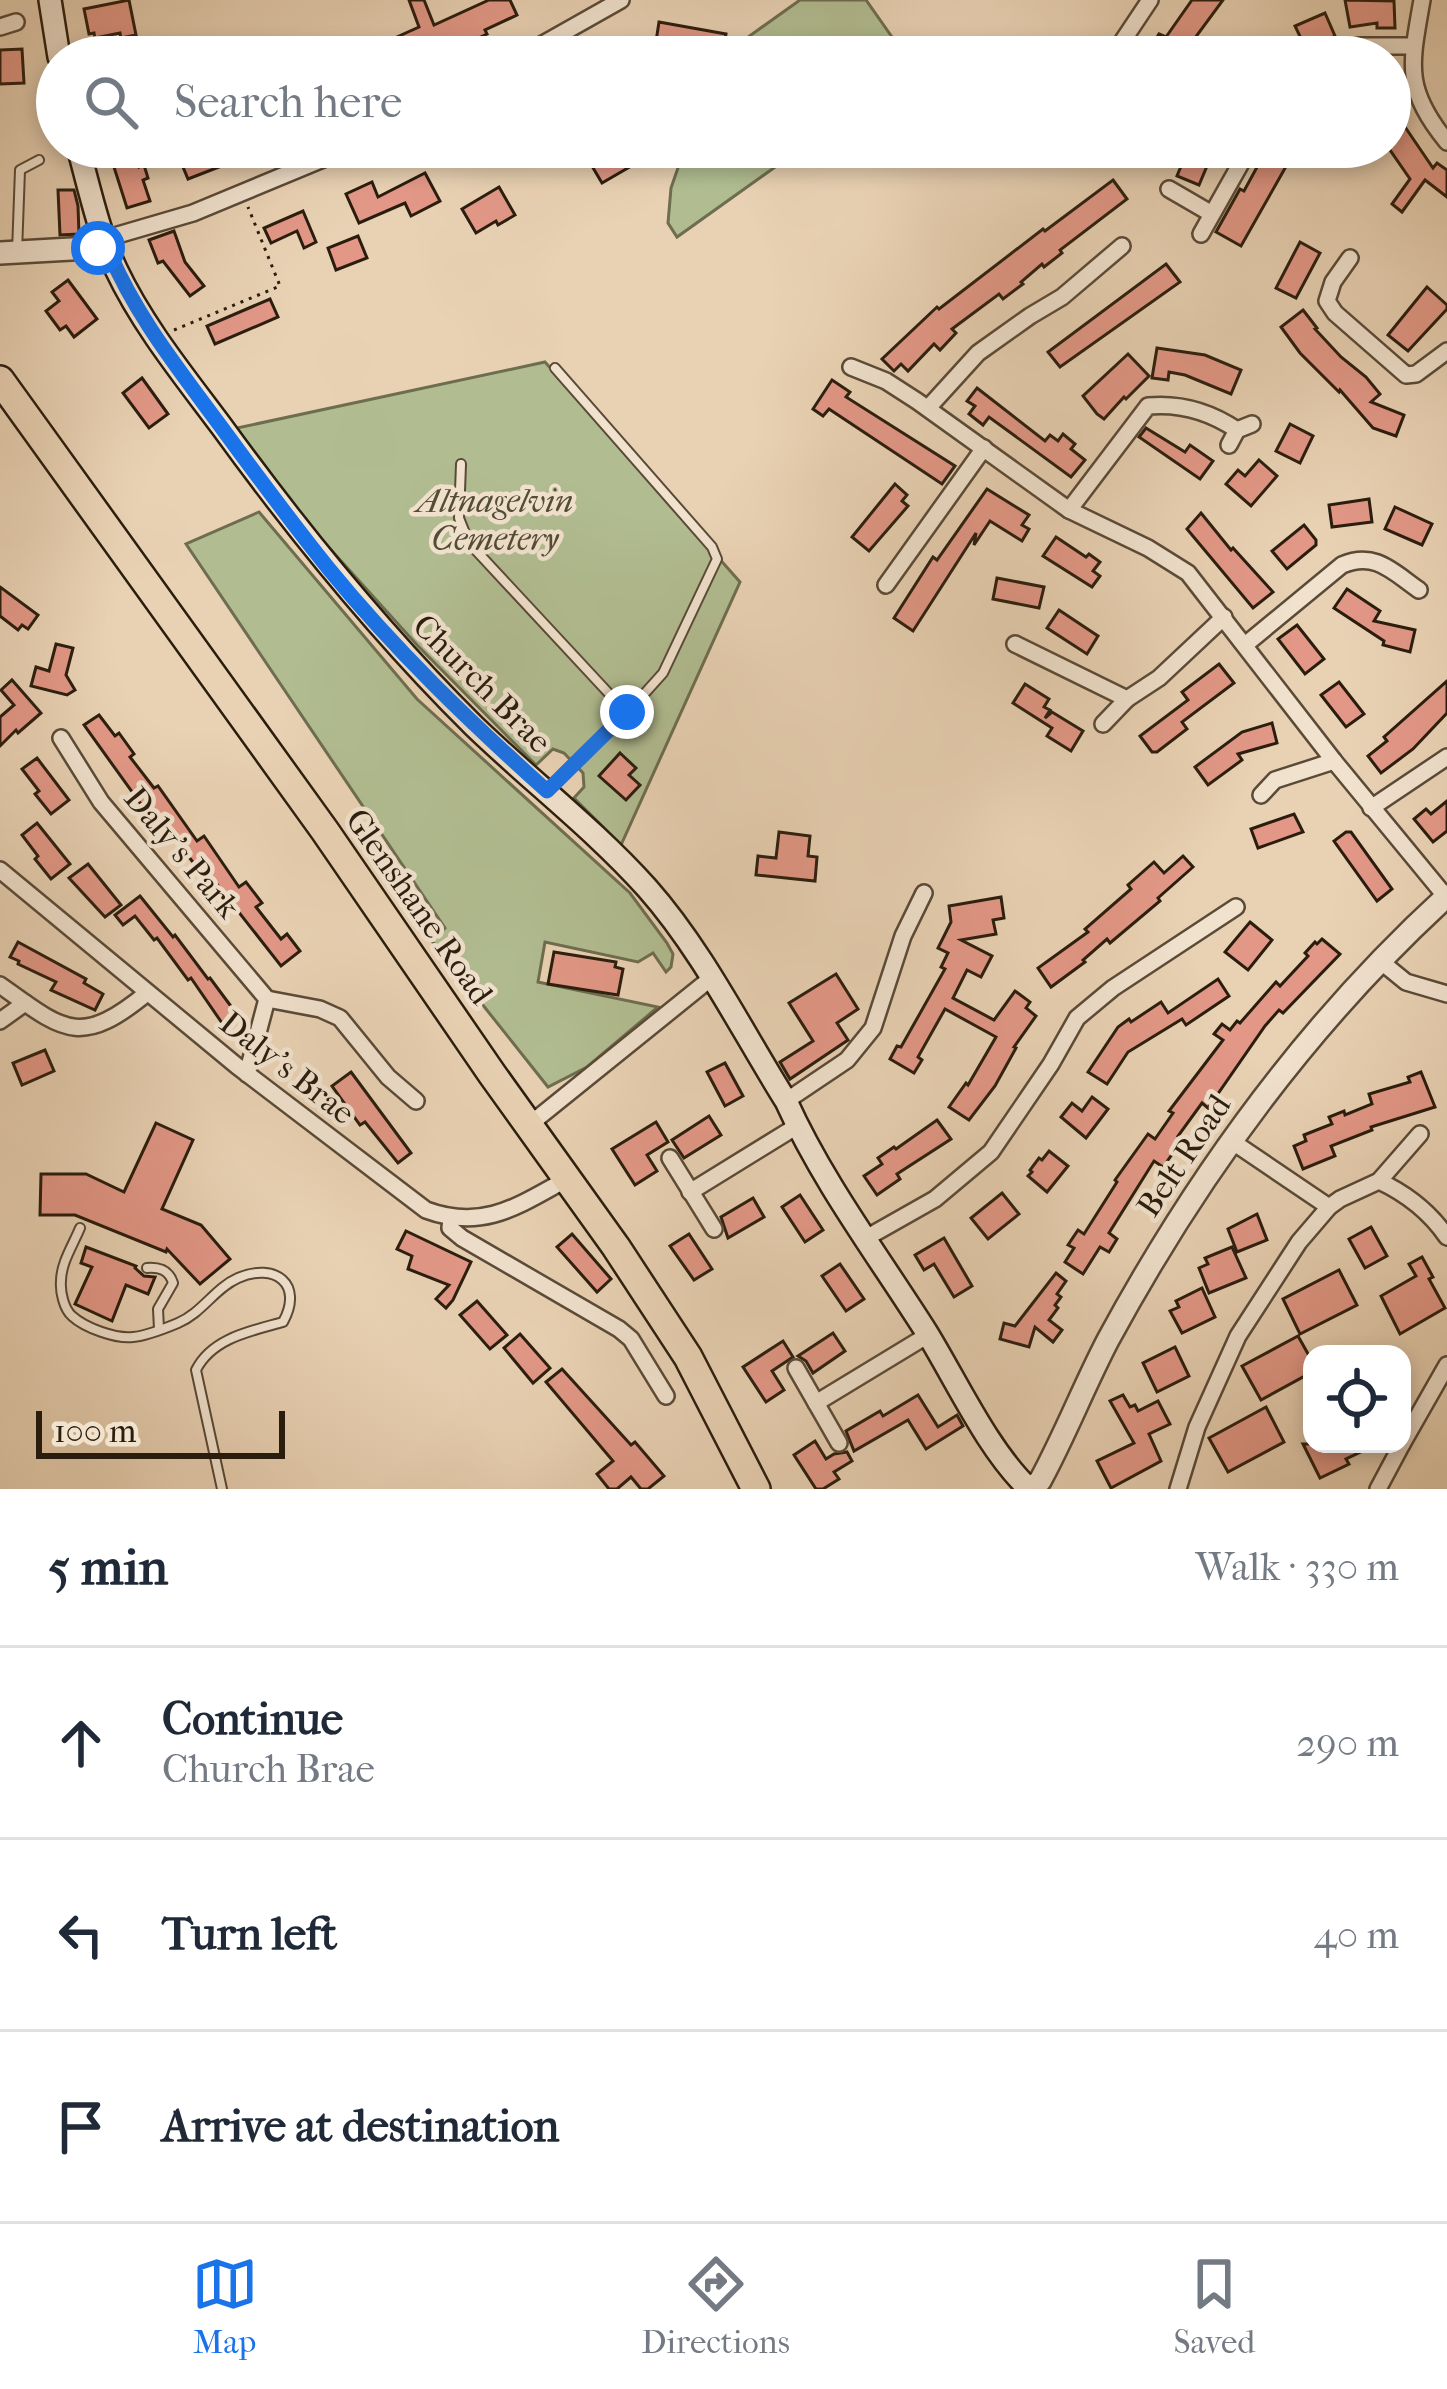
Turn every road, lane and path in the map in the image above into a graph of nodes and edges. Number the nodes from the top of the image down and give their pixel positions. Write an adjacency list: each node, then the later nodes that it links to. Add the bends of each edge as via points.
1 (50, 0): 5 (main road)
2 (621, 0): 6 (street)
3 (1150, 0): 7 (street)
4 (1422, 0): 8 (street)
5 (55, 36)
6 (566, 36)
7 (1126, 36)
8 (1414, 46): 9 (street, via 1414,88)
9 (1447, 142)
10 (36, 162): 20 (lane, via 20,170)
11 (84, 168): 18 (main road, Church Brae)
12 (303, 168): 15 (street)
13 (1238, 168): 16 (street)
14 (1169, 189): 16 (street)
15 (242, 194): 18 (street); 22 (path, via 280,286)
16 (1212, 214): 17 (street)
17 (1201, 234)
18 (105, 243): 20 (main road); 22 (main road, Church Brae)
19 (1123, 246): 27 (street, via 978,352)
20 (9, 254)
21 (1350, 257): 23 (street, via 1327,302 1335,313 1406,375)
22 (155, 337): 43 (main road, Church Brae, via 332,572 476,728)
23 (1447, 351)
24 (850, 367): 27 (street)
25 (555, 368): 38 (lane, via 717,559 663,673)
26 (2, 385): 61 (highway, Glenshane Road)
27 (928, 408): 29 (street)
28 (1240, 433): 31 (street, via 1190,407 1148,406)
29 (984, 448): 31 (street); 32 (street)
30 (461, 464): 38 (lane, via 459,518 469,543)
31 (1070, 510): 34 (street, via 1188,573)
32 (886, 585)
33 (1419, 590): 36 (street, via 1375,560 1356,559)
34 (1224, 617): 36 (street); 37 (street)
35 (1015, 644): 37 (street)
36 (1245, 645): 42 (street)
37 (1127, 699): 39 (street)
38 (627, 712): 43 (lane)
39 (1103, 724)
40 (61, 738): 55 (street, Daly's Park, via 101,802)
41 (1447, 757): 45 (street)
42 (1334, 761): 44 (street, via 1275,780); 45 (street)
43 (547, 791): 51 (main road, Church Brae, via 649,890)
44 (1261, 795)
45 (1371, 808): 48 (street)
46 (0, 870): 53 (street, Daly's Brae)
47 (924, 893): 60 (street, via 873,1028 847,1060)
48 (1446, 897): 50 (main road, Belt Road)
49 (1237, 907): 74 (street, via 1077,1018 991,1152 935,1198)
50 (1379, 960): 54 (street, via 1406,982); 64 (main road, Belt Road)
51 (710, 980): 60 (main road, Church Brae); 61 (street)
52 (0, 985): 56 (street)
53 (147, 993): 56 (street, via 105,1024 71,1029); 58 (street, Daly's Brae)
54 (1447, 994)
55 (267, 999): 58 (street); 59 (street, via 340,1018)
56 (25, 1003): 57 (street)
57 (0, 1021)
58 (248, 1074): 70 (street, Daly's Brae, via 406,1196)
59 (416, 1101)
60 (786, 1101): 62 (main road, Church Brae)
61 (529, 1125): 66 (highway, Glenshane Road)
62 (797, 1126): 68 (street); 74 (main road, Church Brae)
63 (1420, 1134): 67 (street)
64 (1230, 1140): 69 (street); 87 (main road, Belt Road, via 1150,1266)
65 (670, 1158): 68 (street)
66 (567, 1179): 70 (street, via 502,1213); 86 (highway, Glenshane Road, via 688,1357)
67 (1379, 1181): 69 (street); 73 (street, via 1406,1193)
68 (691, 1192): 72 (street)
69 (1330, 1207): 88 (street, via 1238,1336)
70 (451, 1219): 80 (street, Daly's Brae, via 462,1238 619,1329)
71 (80, 1228): 76 (lane, via 61,1282 69,1314 133,1338)
72 (714, 1229)
73 (1447, 1237)
74 (866, 1238): 77 (main road, Church Brae)
75 (147, 1268): 76 (lane, via 163,1269 173,1283 158,1309)
76 (159, 1329): 85 (lane, via 195,1313 236,1278 275,1274 286,1282 290,1309 283,1322 238,1334 196,1370)
77 (928, 1335): 81 (street); 87 (main road, Church Brae)
78 (1447, 1365): 82 (street)
79 (796, 1369): 81 (street)
80 (666, 1396)
81 (816, 1403): 83 (street)
82 (1411, 1428)
83 (839, 1442)
84 (1397, 1453): 89 (street)
85 (222, 1489)
86 (757, 1489)
87 (1029, 1489)
88 (1178, 1489)
89 (1378, 1489)

